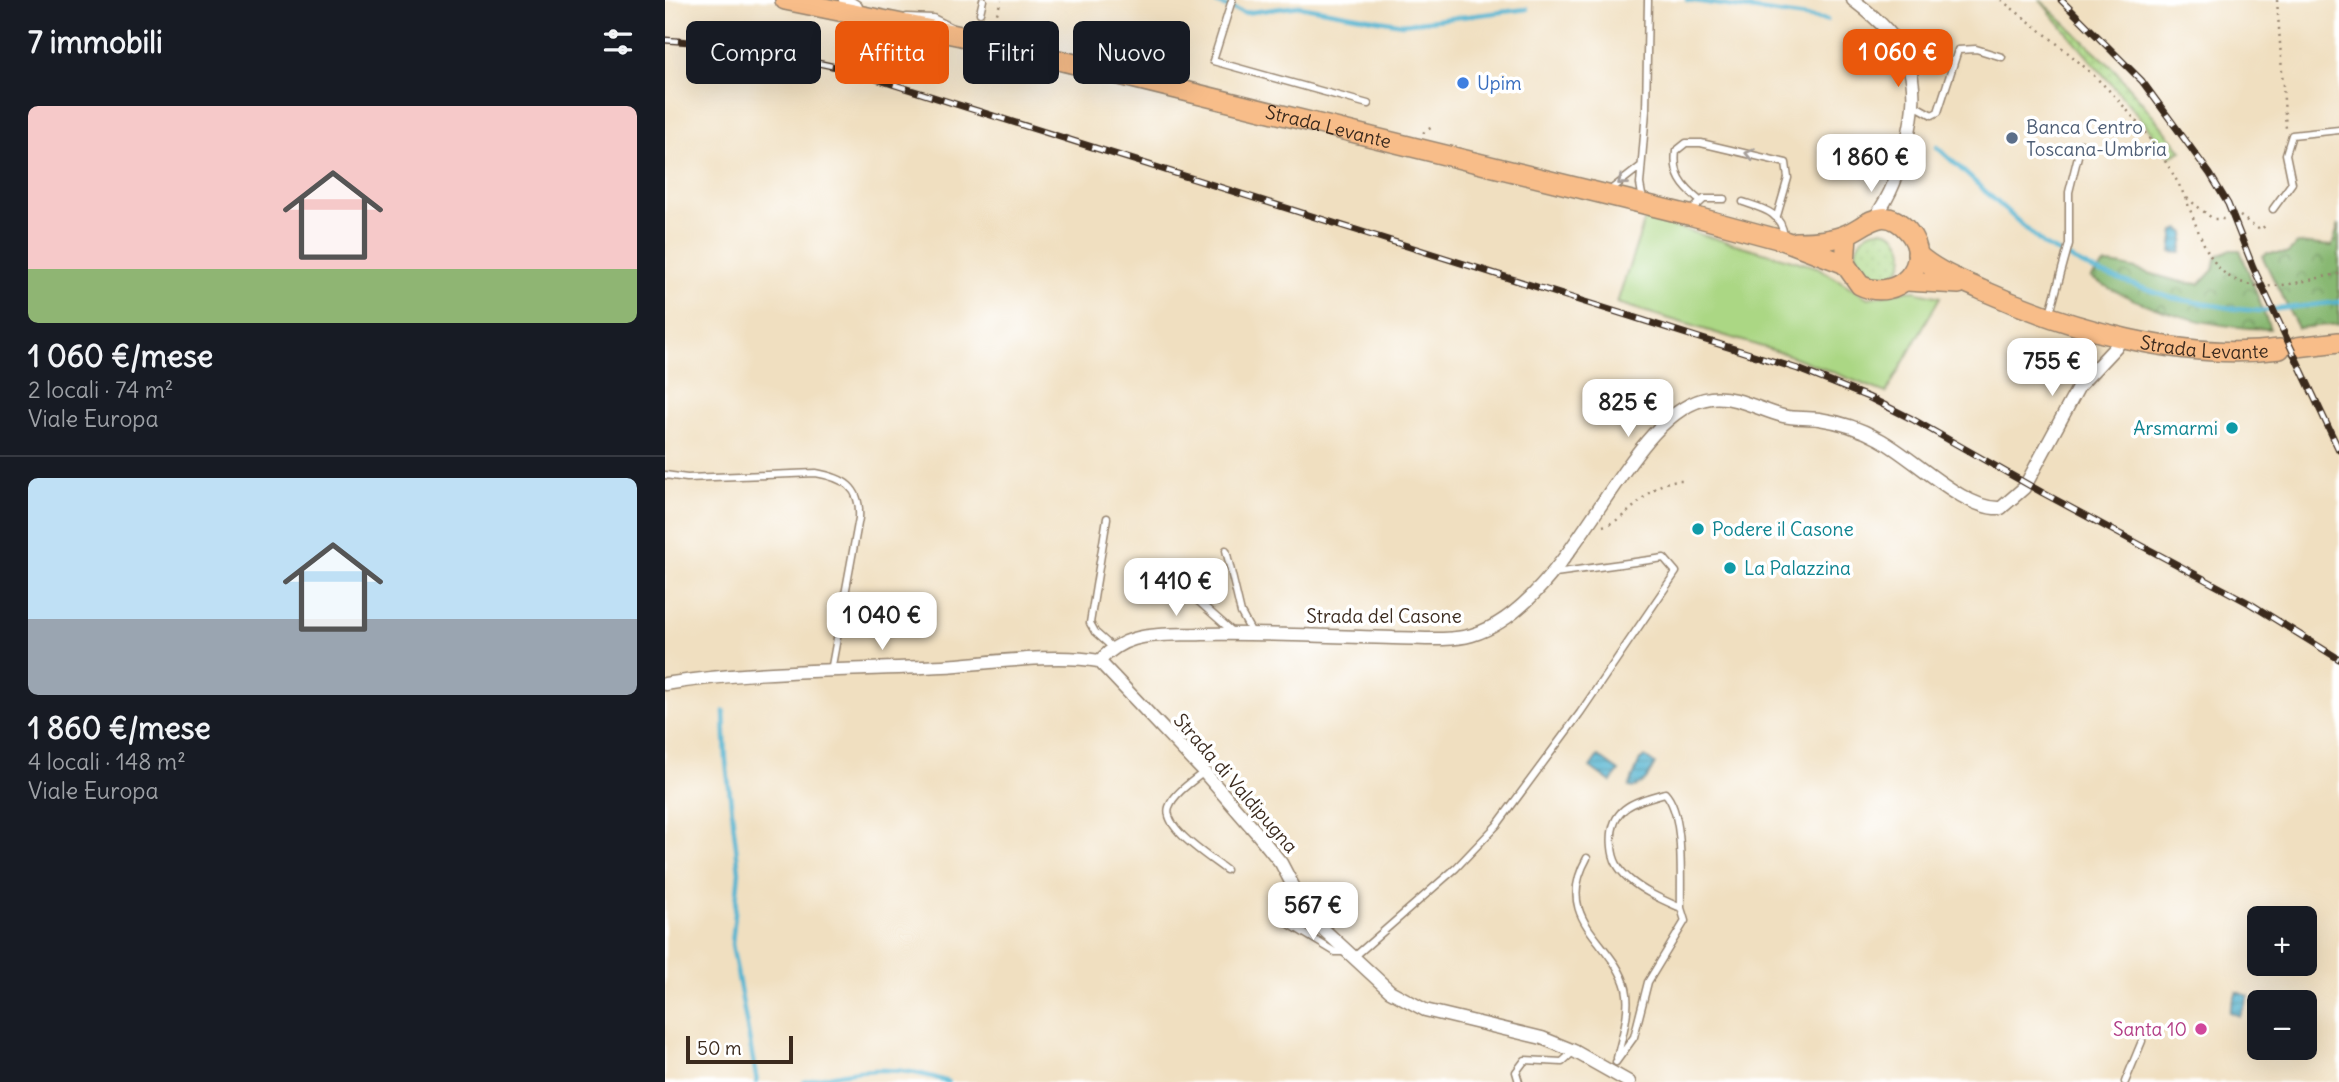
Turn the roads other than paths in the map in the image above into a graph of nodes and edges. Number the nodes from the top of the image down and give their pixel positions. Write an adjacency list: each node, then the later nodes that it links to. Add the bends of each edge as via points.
1 (785, 0): 7 (main road, Strada Levante)
2 (824, 0): 7 (main road, Strada Levante)
3 (983, 0): 8 (lane)
4 (1232, 0): 10 (lane, via 1213,61)
5 (1648, 0): 14 (lane)
6 (1853, 0): 11 (street, via 1888,29 1902,49 1913,75)
7 (858, 8): 16 (main road, Strada Levante)
8 (980, 13)
9 (2002, 57): 11 (lane, via 1976,49 1958,50 1938,112 1932,115)
10 (1368, 104)
11 (1914, 105): 15 (street)
12 (2339, 130): 21 (lane, via 2292,135 2286,154 2292,183)
13 (2081, 144): 31 (lane, via 2069,192 2069,244)
14 (1641, 166): 16 (lane, one-way to 16); 19 (lane)
15 (1895, 187): 23 (street); 24 (street, via 1899,219)
16 (1603, 194): 19 (main road, Strada Levante)
17 (1724, 199): 20 (lane)
18 (1743, 202): 22 (lane)
19 (1645, 205): 20 (main road, Strada Levante)
20 (1695, 208): 22 (lane, one-way to 20, via 1788,178 1786,163 1686,143 1676,151 1675,170); 26 (main road, Strada Levante)
21 (2273, 209)
22 (1777, 216): 26 (lane)
23 (1874, 219): 24 (main road, via 1889,219); 25 (main road, Strada Levante)
24 (1907, 230): 27 (main road)
25 (1847, 234): 26 (main road, Strada Levante, via 1821,241); 28 (main road)
26 (1785, 241): 28 (main road, Strada Levante)
27 (1917, 254): 29 (main road); 30 (main road, Strada Levante)
28 (1845, 264): 29 (main road, Strada Levante, via 1853,280 1868,289 1884,291)
29 (1906, 281): 30 (main road, Strada Levante)
30 (1971, 285): 31 (main road, Strada Levante)
31 (2049, 315): 32 (main road, Strada Levante)
32 (2125, 337): 33 (main road, Strada Levante, via 2203,351); 37 (street, Strada del Casone, via 2080,386 2024,488 2001,508 1979,506 1864,431 1713,398 1693,403 1669,418)
33 (2339, 342)
34 (665, 475): 43 (lane, via 816,473 852,488 860,498 859,517)
35 (1107, 519): 41 (lane, via 1090,623)
36 (1226, 550): 40 (lane, via 1241,613)
37 (1553, 572): 40 (street, Strada del Casone, via 1497,624 1471,635 1434,639); 50 (lane, via 1664,558 1676,572 1580,713 1484,840)
38 (1174, 587): 39 (lane, via 1215,614)
39 (1235, 634): 40 (street, Strada del Casone); 41 (street, Strada del Casone, via 1153,635)
40 (1253, 634)
41 (1113, 649): 42 (street, Strada del Casone)
42 (1099, 662): 43 (street, via 1052,660); 45 (street, Strada di Valdipugna)
43 (831, 672): 44 (street, via 776,671)
44 (665, 684)
45 (1204, 772): 47 (lane, via 1175,798 1168,815 1180,833); 50 (street, Strada di Valdipugna, via 1281,863 1309,912)
46 (1587, 859): 53 (lane, via 1579,873 1580,911 1588,933 1618,971 1628,998)
47 (1226, 870)
48 (1681, 908): 48 (lane, via 1629,879 1613,861 1610,830 1634,801 1665,793 1671,800 1679,834); 53 (lane, via 1685,921 1648,982 1634,1037)
49 (1289, 924): 50 (lane, via 1335,952)
50 (1350, 955): 52 (street, Strada di Valdipugna, via 1390,991 1425,1010 1508,1028)
51 (2143, 1041): 56 (lane)
52 (1574, 1051): 53 (street, Strada di Valdipugna); 54 (lane, via 1562,1062 1525,1060 1516,1072)
53 (1615, 1068): 55 (street, Strada di Valdipugna)
54 (1519, 1082)
55 (1629, 1082)
56 (2125, 1082)

